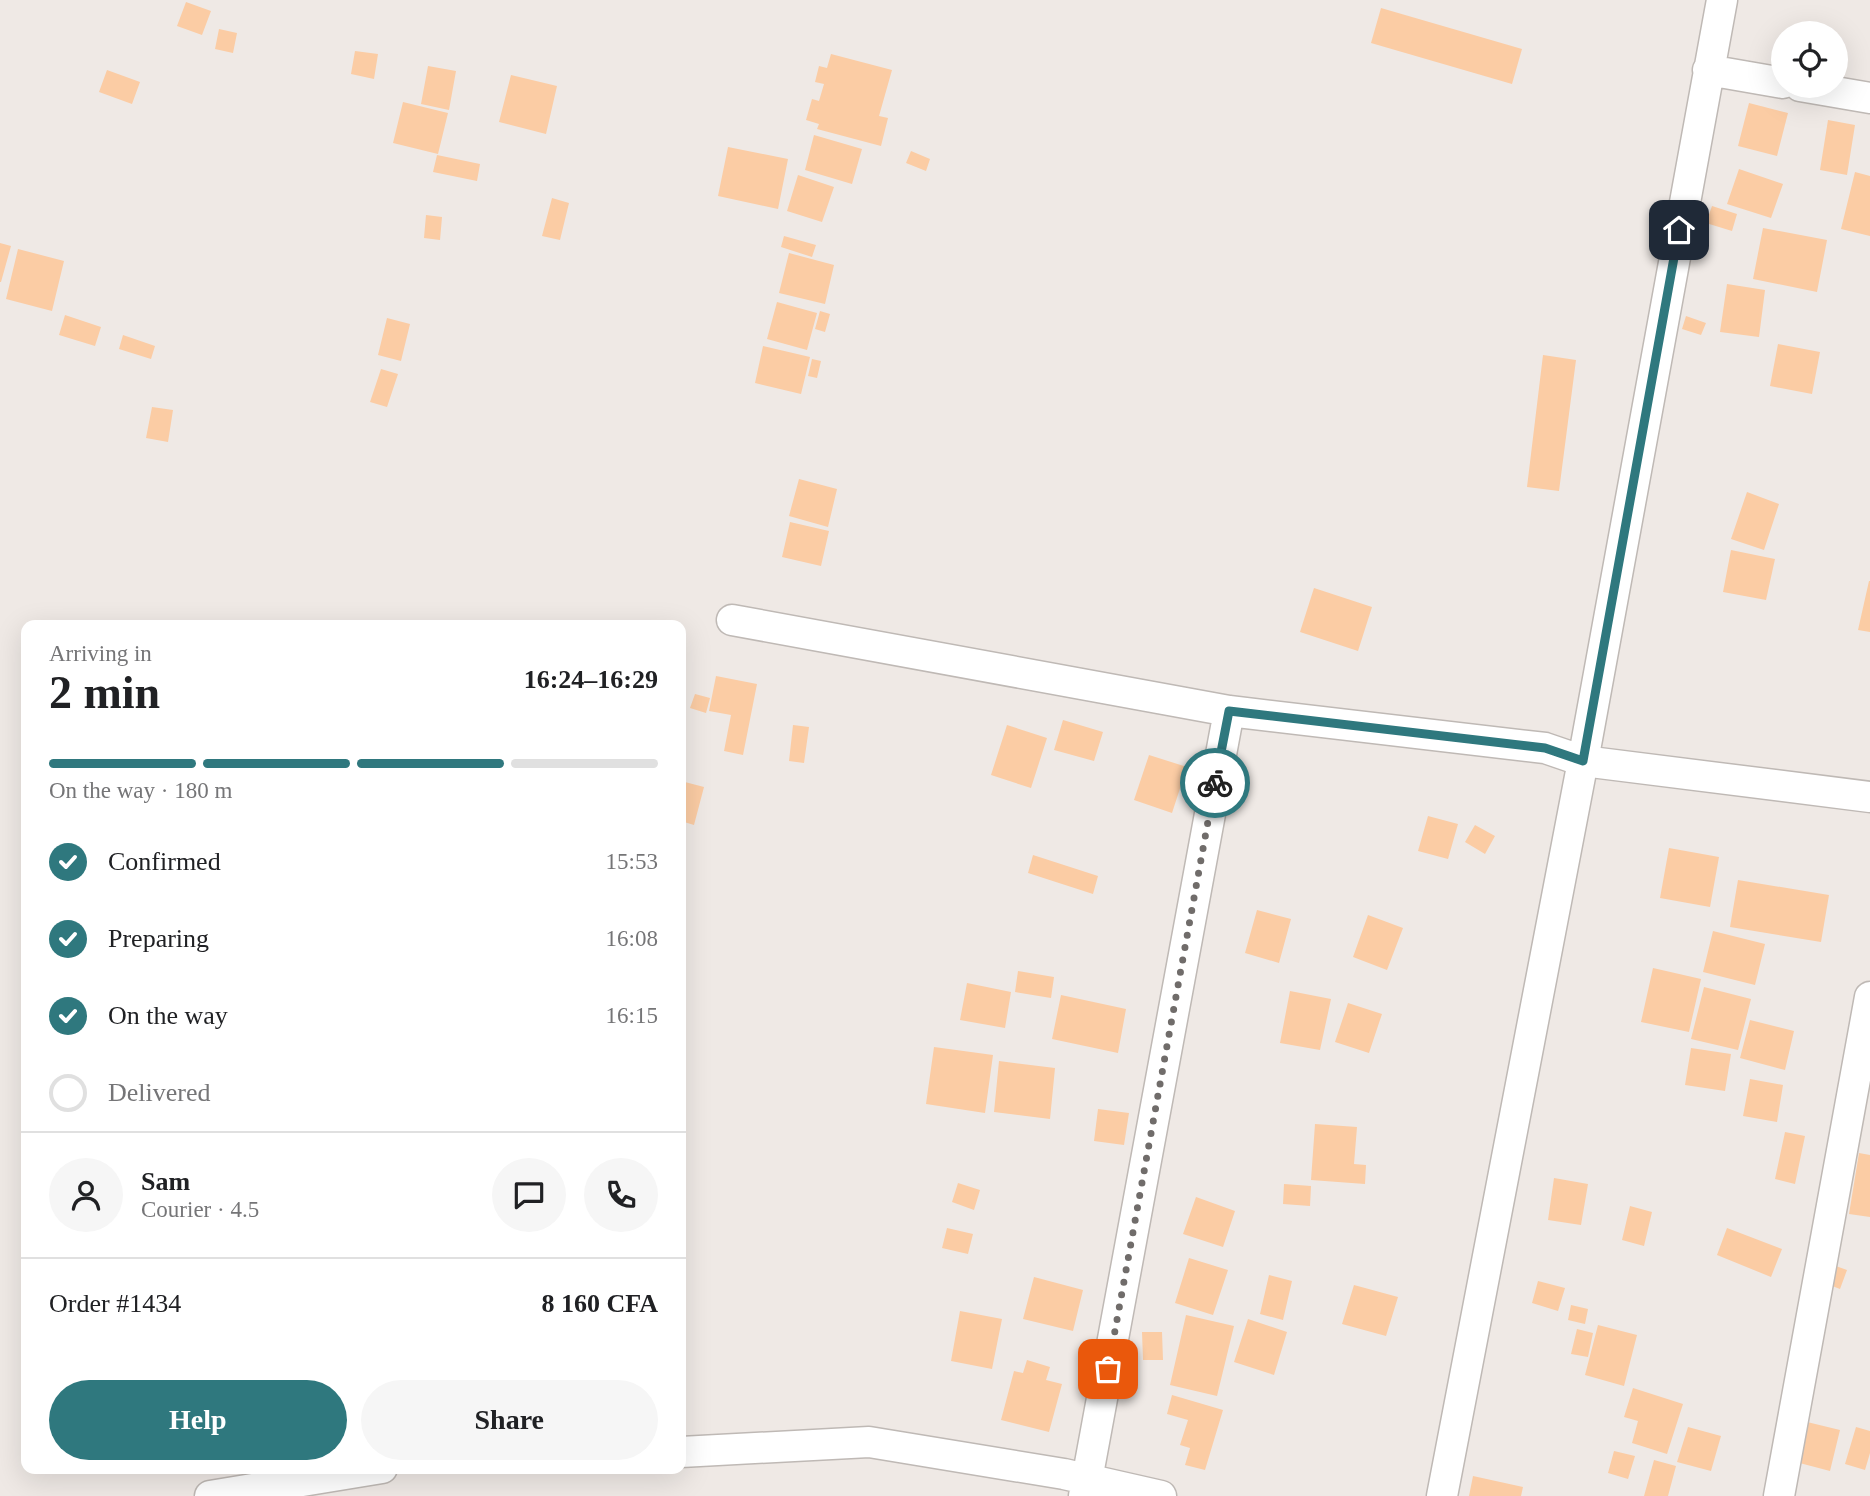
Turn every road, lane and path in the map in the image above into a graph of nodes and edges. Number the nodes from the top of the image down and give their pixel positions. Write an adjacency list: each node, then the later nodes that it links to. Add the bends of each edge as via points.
1 (1722, 0): 2 (street)
2 (1708, 70): 3 (street); 8 (street)
3 (1771, 81)
4 (1848, 94): 5 (street)
5 (1870, 98)
6 (732, 620): 7 (street)
7 (1229, 711): 8 (street, via 1545,748); 13 (street)
8 (1583, 761): 9 (street); 16 (street)
9 (1870, 797)
10 (1870, 997): 17 (street)
11 (686, 1452): 13 (street, via 869,1442)
12 (345, 1474): 14 (street)
13 (1086, 1488): 15 (street)
14 (210, 1496)
15 (1161, 1496)
16 (1442, 1496)
17 (1779, 1496)

